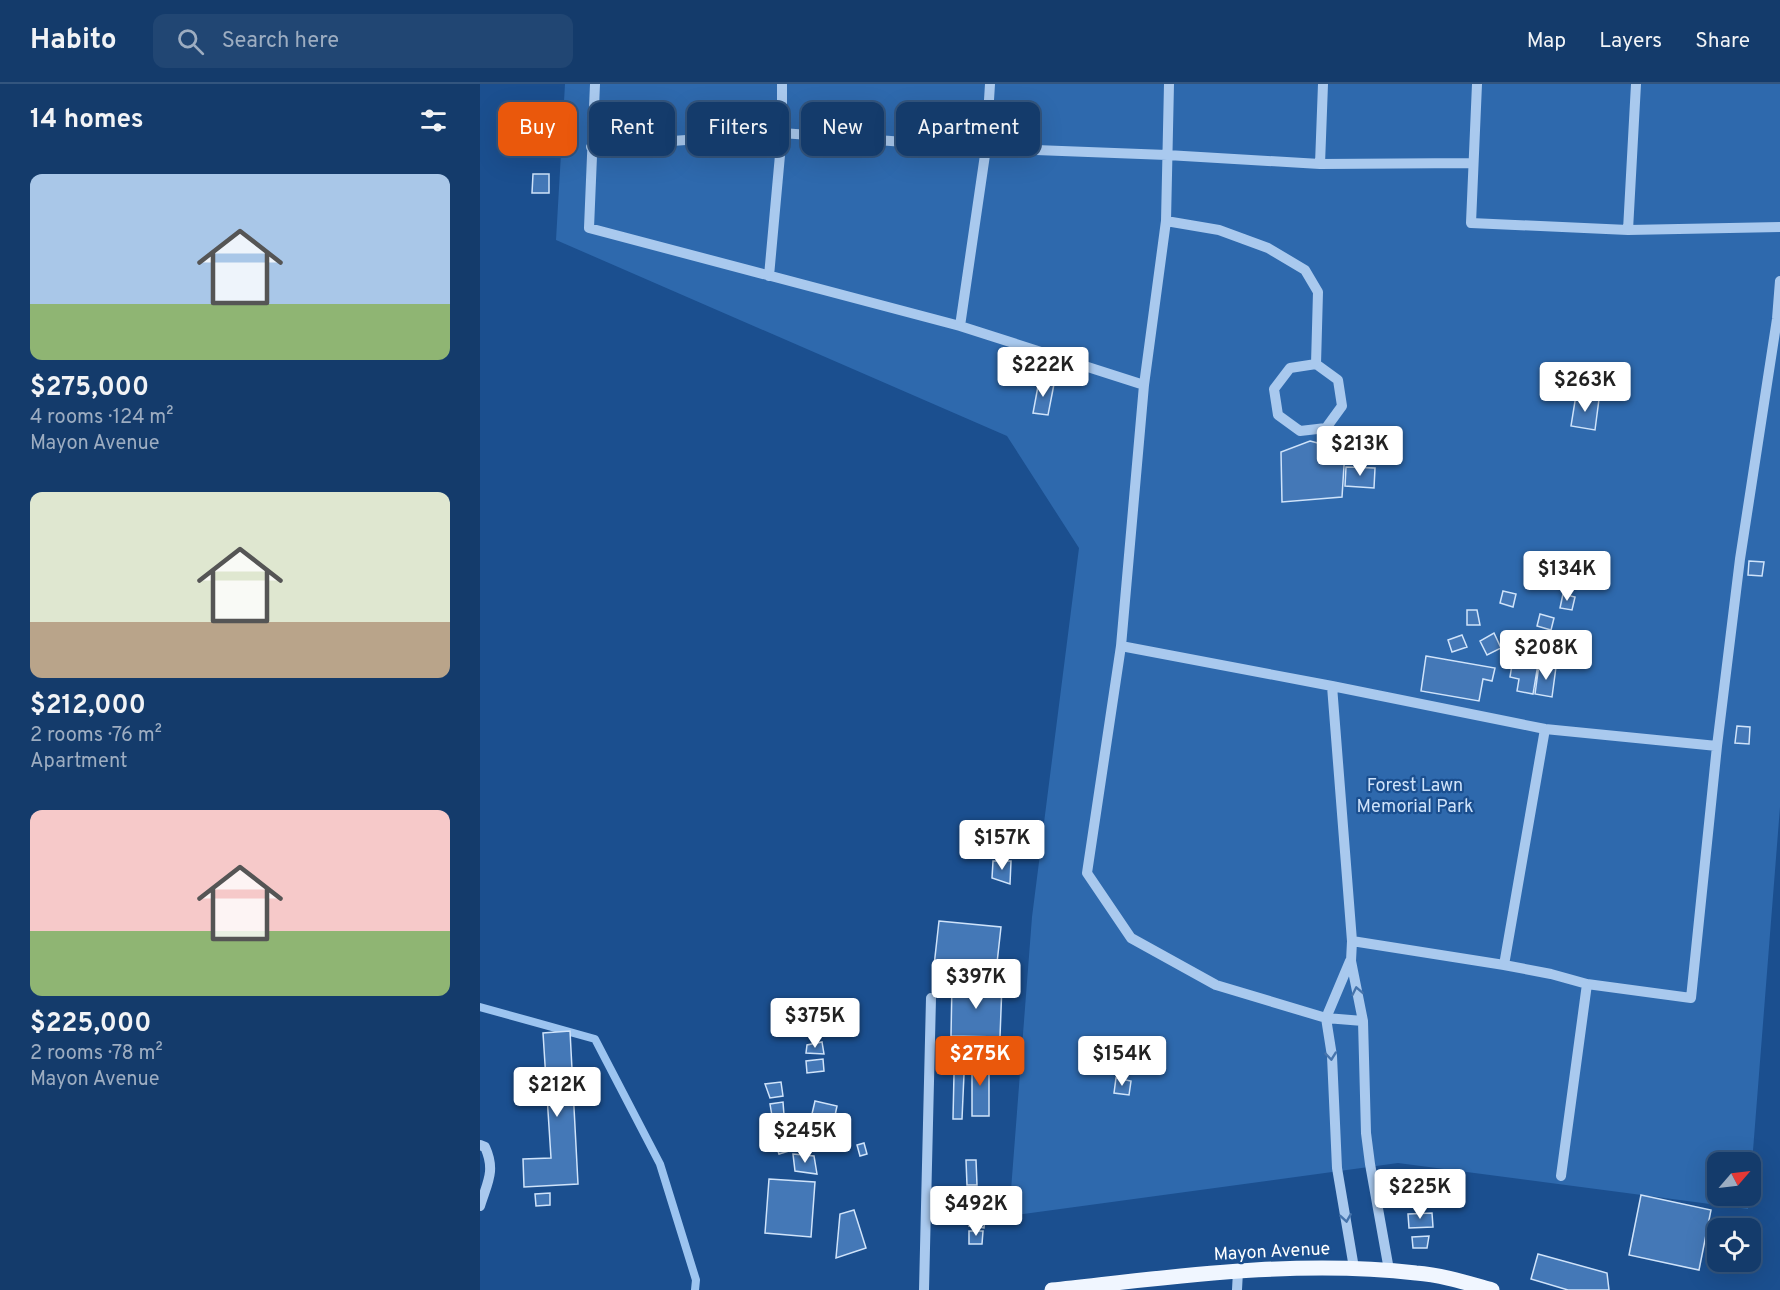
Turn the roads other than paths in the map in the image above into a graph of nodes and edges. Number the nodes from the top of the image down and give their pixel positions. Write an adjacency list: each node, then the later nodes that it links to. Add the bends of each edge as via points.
1 (595, 84): 8 (street)
2 (782, 84): 9 (street)
3 (990, 84): 10 (street)
4 (1169, 84): 14 (street)
5 (1323, 84): 19 (street)
6 (1477, 84): 18 (street)
7 (1636, 84): 22 (street)
8 (594, 102)
9 (782, 102)
10 (989, 102)
11 (789, 134): 12 (street)
12 (896, 141)
13 (1040, 150): 14 (street)
14 (1167, 155): 19 (street); 20 (street)
15 (591, 156): 23 (street, via 589,228)
16 (780, 156): 23 (street)
17 (985, 156): 25 (street)
18 (1473, 163): 19 (street); 22 (street, via 1471,223)
19 (1320, 164)
20 (1166, 221): 26 (street, via 1219,230 1269,249 1305,270 1318,292); 27 (street)
21 (1780, 227): 22 (street)
22 (1628, 230)
23 (769, 276): 25 (street)
24 (1780, 281): 31 (street)
25 (960, 326): 27 (street)
26 (1316, 364): 26 (street, via 1338,380 1342,406 1326,428 1300,431 1278,416 1274,389 1290,368)
27 (1144, 385): 28 (street)
28 (1121, 646): 29 (street); 37 (street, via 1087,873 1131,938 1216,985)
29 (1332, 686): 30 (street); 32 (street)
30 (1545, 729): 31 (street); 34 (street)
31 (1717, 746): 35 (street, via 1691,998)
32 (1352, 941): 33 (street); 34 (street)
33 (1351, 961): 37 (street); 38 (street, one-way to 33)
34 (1504, 965): 35 (street)
35 (1587, 984): 40 (street)
36 (932, 998): 45 (street)
37 (1326, 1018): 38 (street); 42 (street, one-way to 42, via 1332,1056 1337,1168)
38 (1363, 1021): 43 (street, via 1366,1133)
39 (480, 1144): 41 (street, via 491,1160)
40 (1561, 1176)
41 (480, 1206)
42 (1354, 1268): 43 (main road, Mayon Avenue); 44 (main road, Mayon Avenue)
43 (1389, 1270): 48 (main road, Mayon Avenue, via 1443,1277)
44 (1238, 1271): 46 (main road, Mayon Avenue); 47 (street)
45 (924, 1290)
46 (1052, 1290)
47 (1237, 1290)
48 (1492, 1290)

